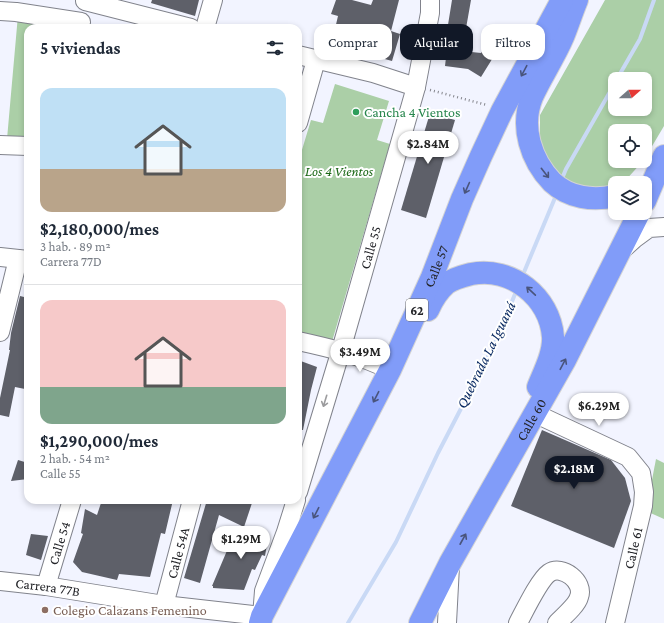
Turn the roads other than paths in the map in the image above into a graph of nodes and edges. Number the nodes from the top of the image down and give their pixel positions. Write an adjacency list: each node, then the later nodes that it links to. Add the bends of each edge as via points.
1 (86, 0): 9 (street); 10 (street)
2 (213, 0): 11 (street)
3 (430, 0): 16 (street, Calle 55, via 430,13)
4 (562, 0): 32 (highway, Calle 57 / 62, one-way to 32, via 502,111)
5 (577, 0): 12 (highway)
6 (584, 0): 12 (highway)
7 (12, 7): 8 (street)
8 (77, 24)
9 (81, 24)
10 (176, 24)
11 (206, 24)
12 (563, 37): 23 (highway, one-way to 23, via 532,98 528,138 535,159 544,174 557,186 583,198)
13 (302, 56): 14 (street)
14 (314, 59)
15 (316, 60): 16 (street, via 373,73); 17 (street)
16 (416, 87): 31 (street, Calle 55)
17 (302, 110)
18 (0, 145): 19 (street)
19 (24, 146)
20 (664, 161): 21 (highway); 22 (highway)
21 (649, 176)
22 (652, 186)
23 (608, 197)
24 (635, 220): 26 (highway, Calle 60)
25 (664, 227): 26 (street, via 649,228)
26 (618, 254): 33 (highway, Calle 60, one-way to 26, via 565,360)
27 (0, 257): 28 (street)
28 (23, 259): 29 (street)
29 (0, 332)
30 (302, 342): 31 (street)
31 (341, 350): 32 (street); 35 (street, Calle 55, one-way to 35)
32 (390, 370): 34 (highway, one-way to 32, via 552,347 551,324 535,295 508,277 476,273 446,284 431,304 408,347); 43 (highway, Calle 57 / 62, one-way to 43)
33 (534, 413): 34 (highway, Calle 60); 48 (street, Calle 61, via 628,458 641,473 643,506)
34 (522, 434): 39 (highway, Calle 60, one-way to 34)
35 (302, 479)
36 (71, 504): 41 (street, Calle 54)
37 (191, 504): 42 (street, Calle 54A)
38 (295, 504): 43 (street, via 264,591)
39 (450, 563): 44 (highway, Calle 60); 45 (street)
40 (0, 581): 41 (street, Carrera 77B)
41 (46, 586): 42 (street, Carrera 77B)
42 (164, 605): 43 (street, Carrera 77B)
43 (261, 620)
44 (420, 623)
45 (447, 623)
46 (518, 623): 47 (street, via 542,581 547,574 555,570 571,576 581,592 579,599)
47 (557, 623)
48 (615, 623)

